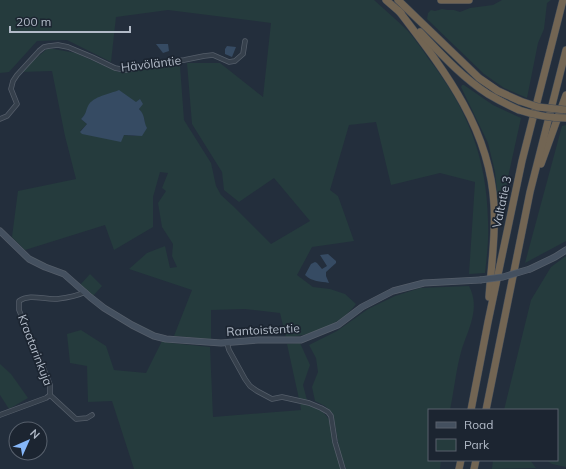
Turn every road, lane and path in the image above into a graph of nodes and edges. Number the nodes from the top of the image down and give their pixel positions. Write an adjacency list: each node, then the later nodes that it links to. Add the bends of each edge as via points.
1 (386, 0): 6 (highway)
2 (398, 0): 10 (highway, bridge, via 479,78 498,91 538,107)
3 (441, 0): 4 (highway)
4 (469, 0)
5 (563, 0): 17 (highway, Valtatie 3, via 522,161)
6 (399, 11): 11 (highway, bridge, via 455,67 488,94 519,110 545,117); 17 (highway, via 457,91 482,146 492,183 494,205)
7 (245, 41): 12 (street, Hävöläntie, via 242,54 235,62 208,55 126,70 114,68 68,47 58,45 44,48 13,81 11,89 17,104 7,116)
8 (566, 50): 13 (highway)
9 (566, 95): 13 (highway)
10 (566, 110)
11 (566, 118)
12 (0, 119)
13 (530, 192): 21 (highway)
14 (0, 231): 16 (street, Rantoistentie, via 29,259 64,274)
15 (566, 250): 18 (street, Rantoistentie, bridge, via 530,269 503,277 424,283 393,290 338,324 301,340)
16 (84, 292): 18 (street, Rantoistentie, via 123,320 154,336 166,339); 19 (street, Kraatarinkuja, via 56,299 29,297 19,302 20,314 47,377)
17 (488, 322): 20 (highway, Valtatie 3)
18 (227, 342): 24 (street, via 245,379 257,391 272,399 282,397 309,403 328,412)
19 (50, 395): 22 (street, Kraatarinkuja); 23 (street, Kraatarinkuja, via 76,419)
20 (470, 409)
21 (486, 409)
22 (0, 415)
23 (92, 415)
24 (343, 469)

